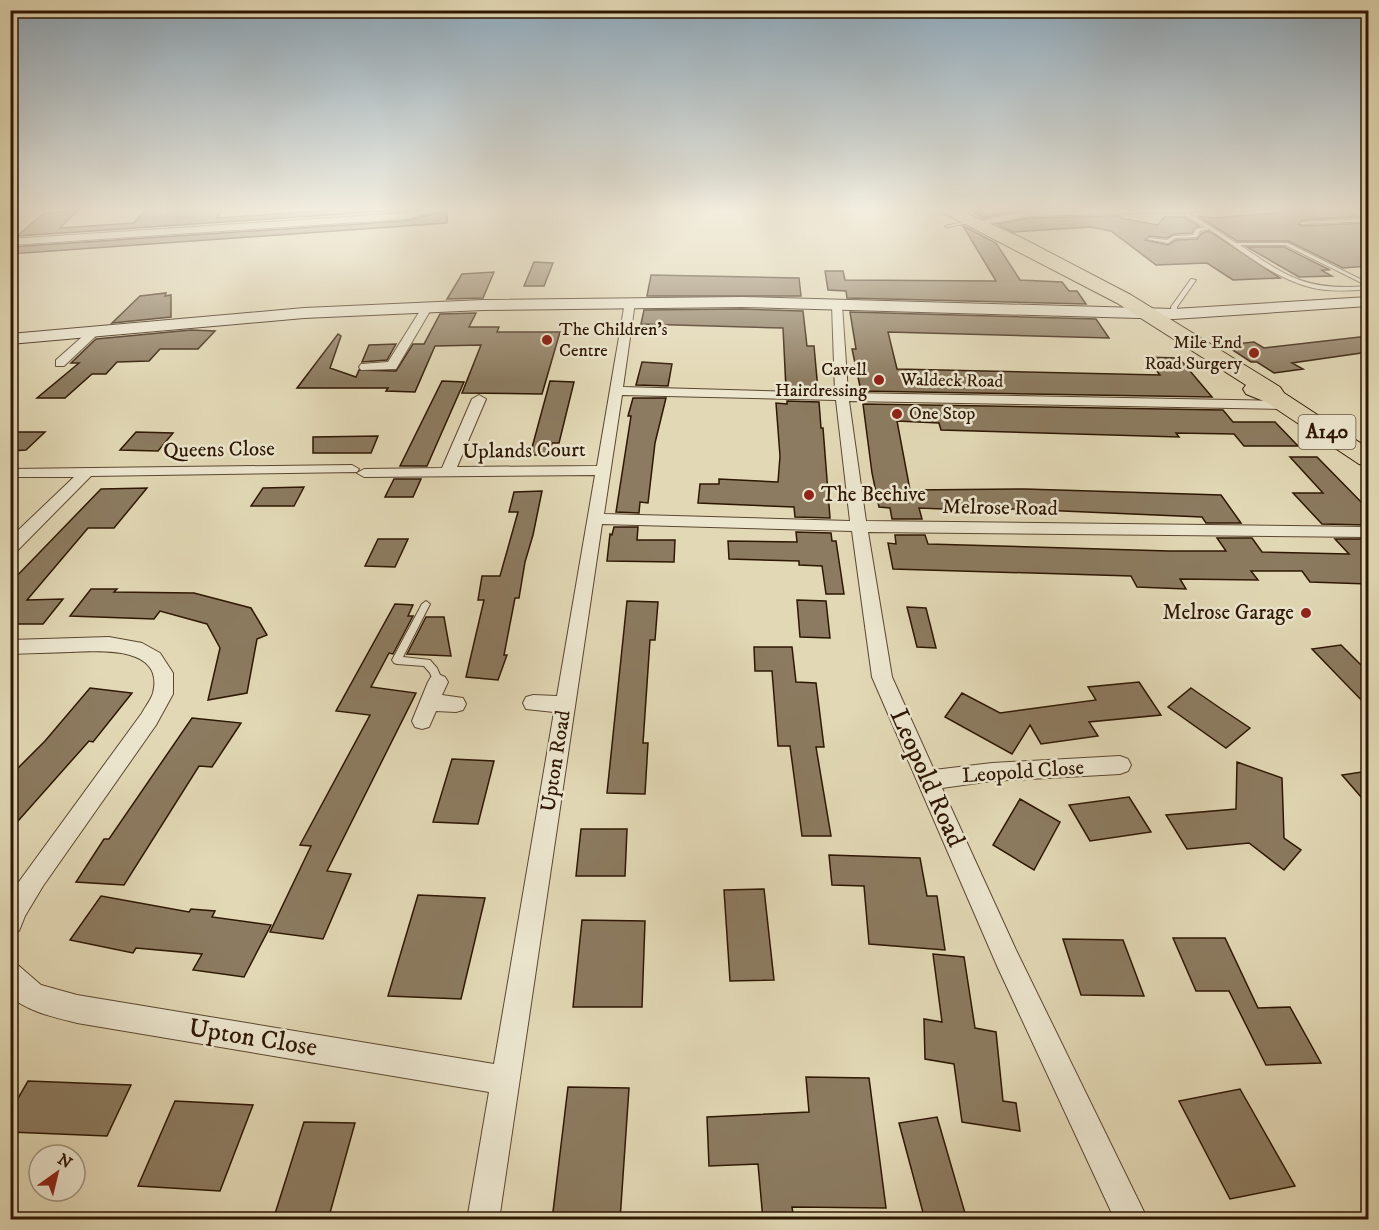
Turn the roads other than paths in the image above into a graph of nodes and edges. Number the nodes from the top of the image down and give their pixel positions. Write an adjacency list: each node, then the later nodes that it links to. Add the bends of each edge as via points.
1 (1059, 266): 10 (highway, A140)
2 (1269, 266): 5 (lane, via 1299,284 1331,291)
3 (1330, 266): 5 (lane)
4 (1193, 280): 11 (lane, via 1174,307)
5 (1368, 286)
6 (630, 302): 8 (street); 9 (street); 16 (street, Upton Road)
7 (1368, 302): 11 (street)
8 (837, 304): 10 (street); 17 (street, Leopold Road)
9 (428, 306): 12 (street); 15 (street, via 392,366)
10 (1150, 314): 11 (street); 19 (highway, A140, via 1252,387)
11 (1174, 314)
12 (95, 331): 13 (street); 14 (street)
13 (10, 339)
14 (60, 363)
15 (365, 367)
16 (617, 391): 17 (street, Waldeck Road); 21 (street, Upton Road)
17 (842, 397): 19 (street, Waldeck Road); 27 (street, Leopold Road)
18 (479, 399): 25 (street, Uplands Court)
19 (1280, 401): 20 (highway, A140)
20 (1368, 459)
21 (603, 470): 25 (street, Uplands Court); 26 (street, Upton Road)
22 (355, 471): 23 (street, Queens Close); 25 (street, Uplands Court)
23 (87, 472): 24 (street, Queens Close); 29 (street)
24 (10, 473)
25 (447, 473)
26 (596, 519): 27 (street, Melrose Road); 35 (street, Upton Road)
27 (858, 526): 28 (street, Melrose Road); 37 (street, Leopold Road, via 882,677)
28 (1368, 532)
29 (10, 548)
30 (426, 604): 32 (lane, via 397,660 428,663)
31 (10, 646): 38 (street, via 109,644 135,648 153,658 162,673 164,694 35,878)
32 (438, 682): 34 (street, via 425,712)
33 (533, 703): 35 (street)
34 (456, 704)
35 (566, 704): 40 (street, Upton Road)
36 (1120, 765): 37 (street, Leopold Close, via 992,772)
37 (927, 781): 42 (street, Leopold Road)
38 (10, 922)
39 (10, 975): 40 (street, Upton Close, via 18,986 39,1000 77,1009)
40 (506, 1080): 41 (street, Upton Road)
41 (483, 1220)
42 (1132, 1220)

